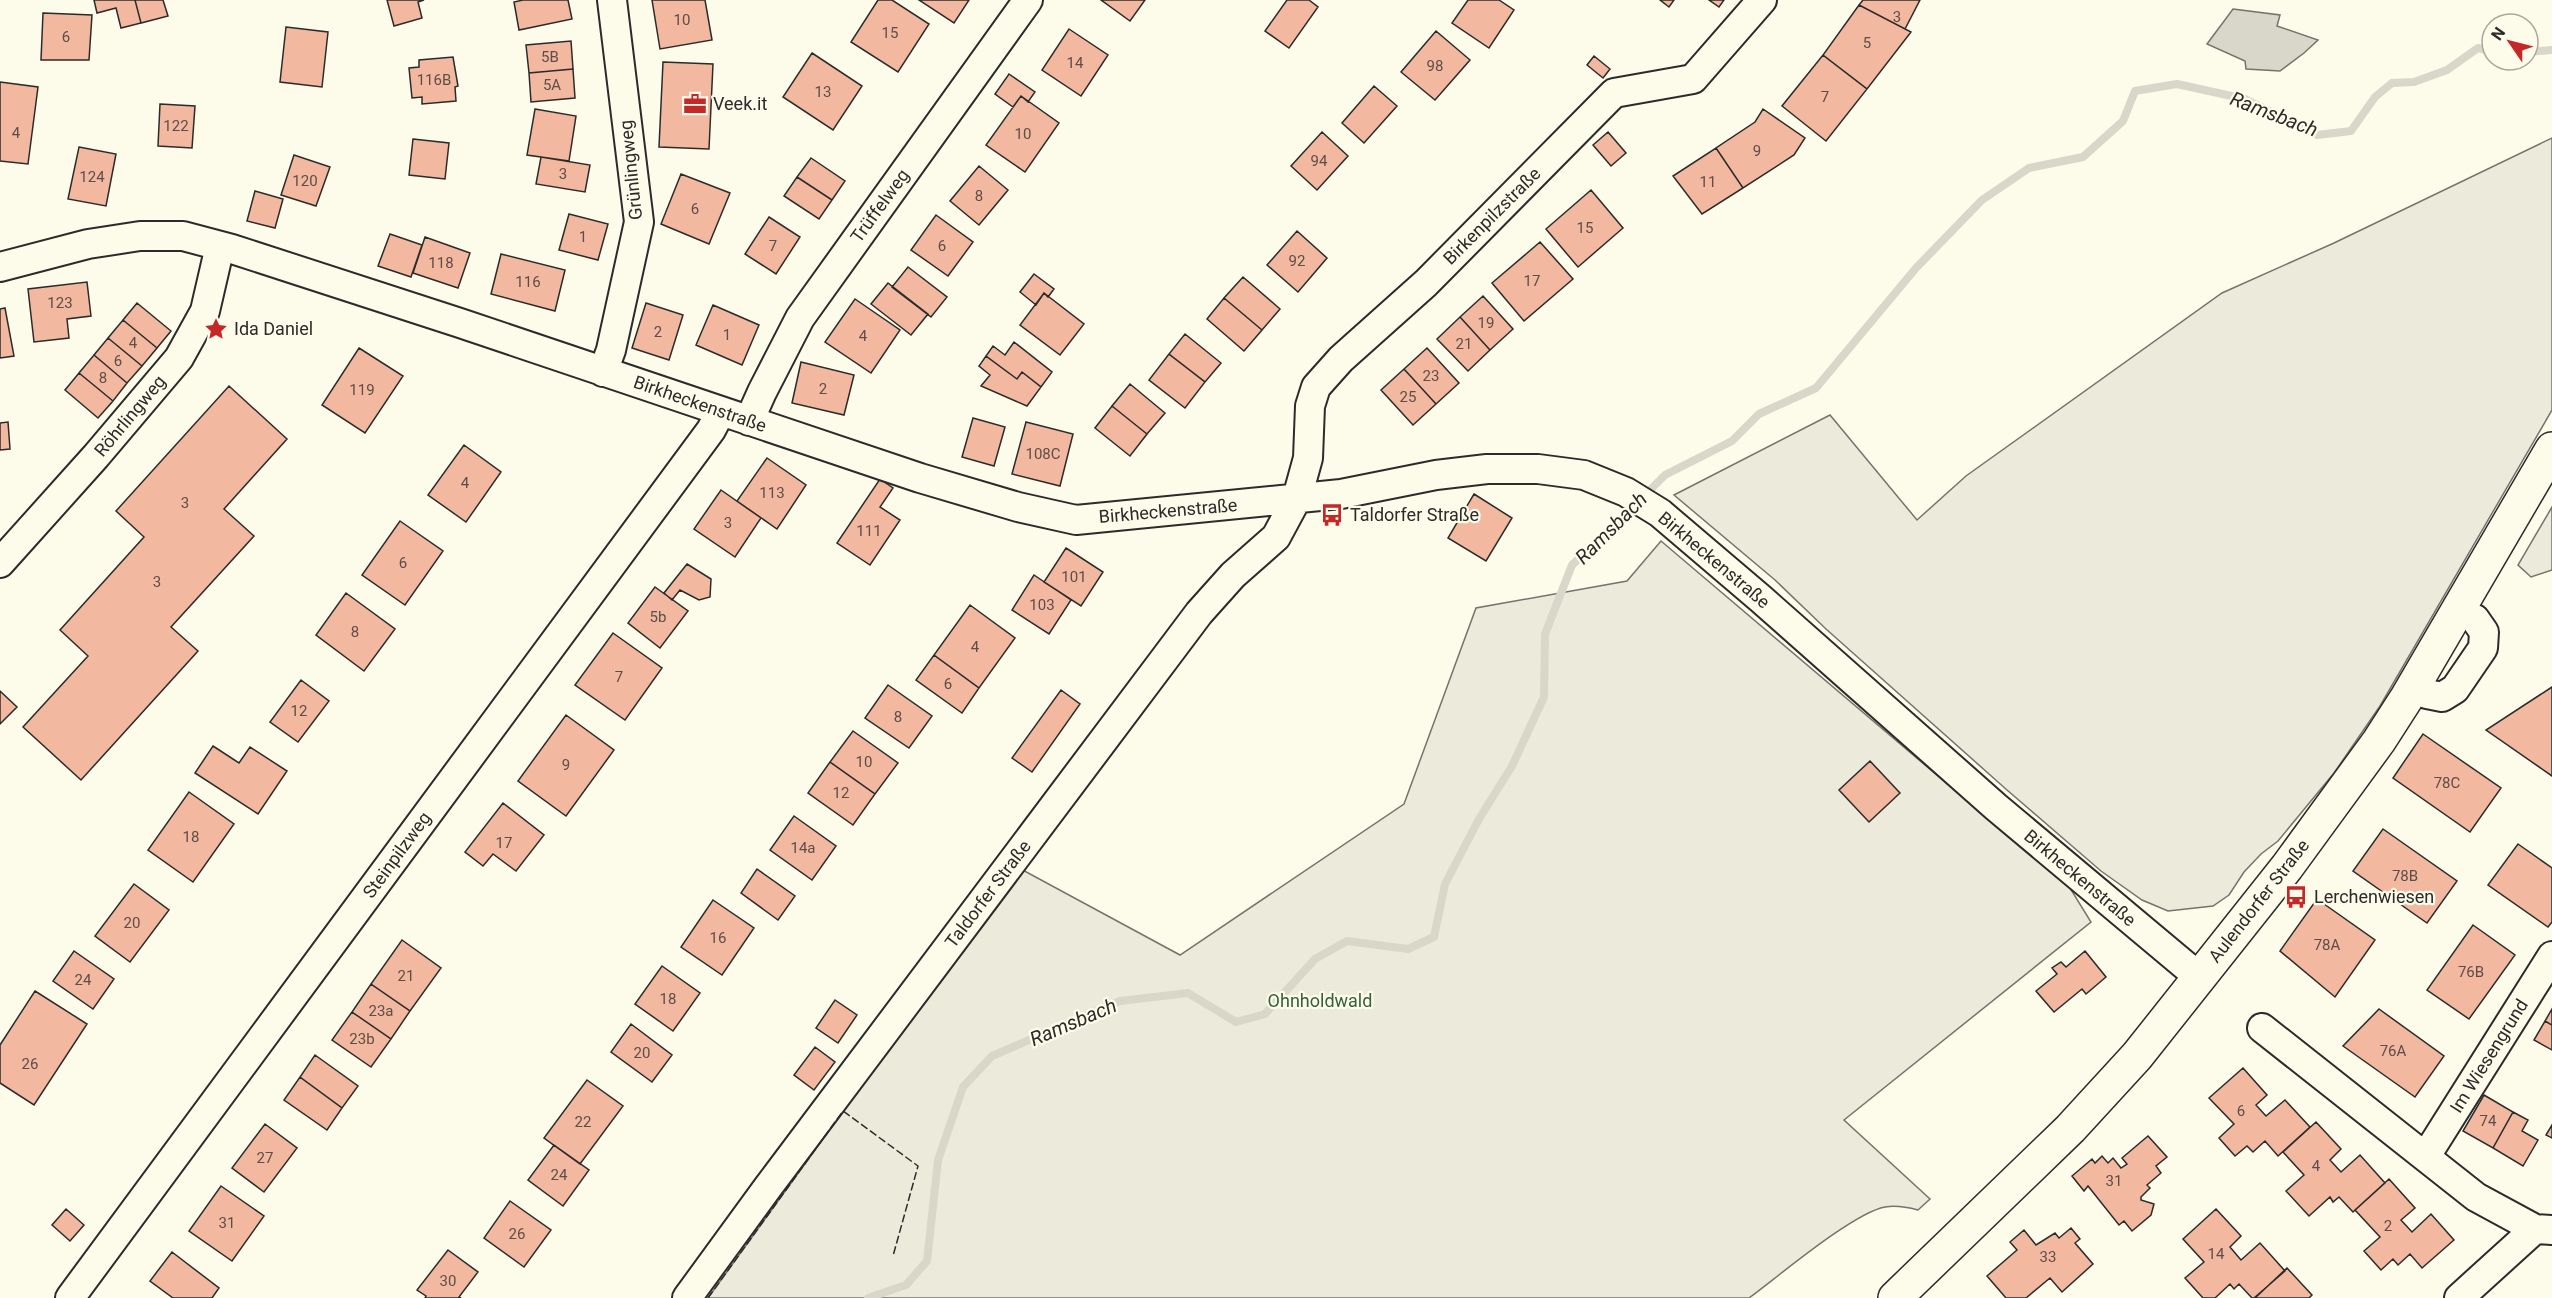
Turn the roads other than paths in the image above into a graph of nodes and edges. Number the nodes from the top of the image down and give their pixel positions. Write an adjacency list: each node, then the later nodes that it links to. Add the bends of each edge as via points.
1 (612, 0): 6 (street, Grünlingweg, via 639,222)
2 (1028, 0): 8 (street, Trüffelweg, via 800,318)
3 (1762, 0): 10 (street, Birkenpilzstraße, via 1693,80 1614,93 1426,283 1341,359 1316,387 1310,406 1308,458)
4 (220, 246): 5 (street, Birkheckenstraße, via 183,236 140,236 88,244); 6 (street, Birkheckenstraße); 11 (street, Röhrlingweg, via 205,311 179,358)
5 (0, 267)
6 (603, 372): 7 (street, Birkheckenstraße)
7 (721, 411): 8 (street, Birkheckenstraße); 19 (street, Steinpilzweg, via 711,430)
8 (750, 421): 10 (street, Birkheckenstraße, via 942,484 1076,520)
9 (2552, 449): 15 (main road, Aulendorfer Straße, via 2379,741 2287,867)
10 (1297, 498): 15 (street, Birkheckenstraße, via 1487,469 1538,469 1584,476 1626,492 1660,513 1761,598 1996,807); 20 (street, Taldorfer Straße, via 1276,537 1233,575 1200,613)
11 (0, 563)
12 (2475, 619): 13 (street, via 2484,632 2483,648 2455,689 2442,697)
13 (2427, 694)
14 (2552, 956): 17 (street, Im Wiesengrund)
15 (2199, 977): 21 (main road, Aulendorfer Straße, via 2138,1056 2070,1129)
16 (2262, 1028): 17 (street)
17 (2426, 1156): 18 (street, via 2476,1197)
18 (2544, 1229): 22 (street)
19 (70, 1298)
20 (687, 1298)
21 (1895, 1298)
22 (2459, 1298)

